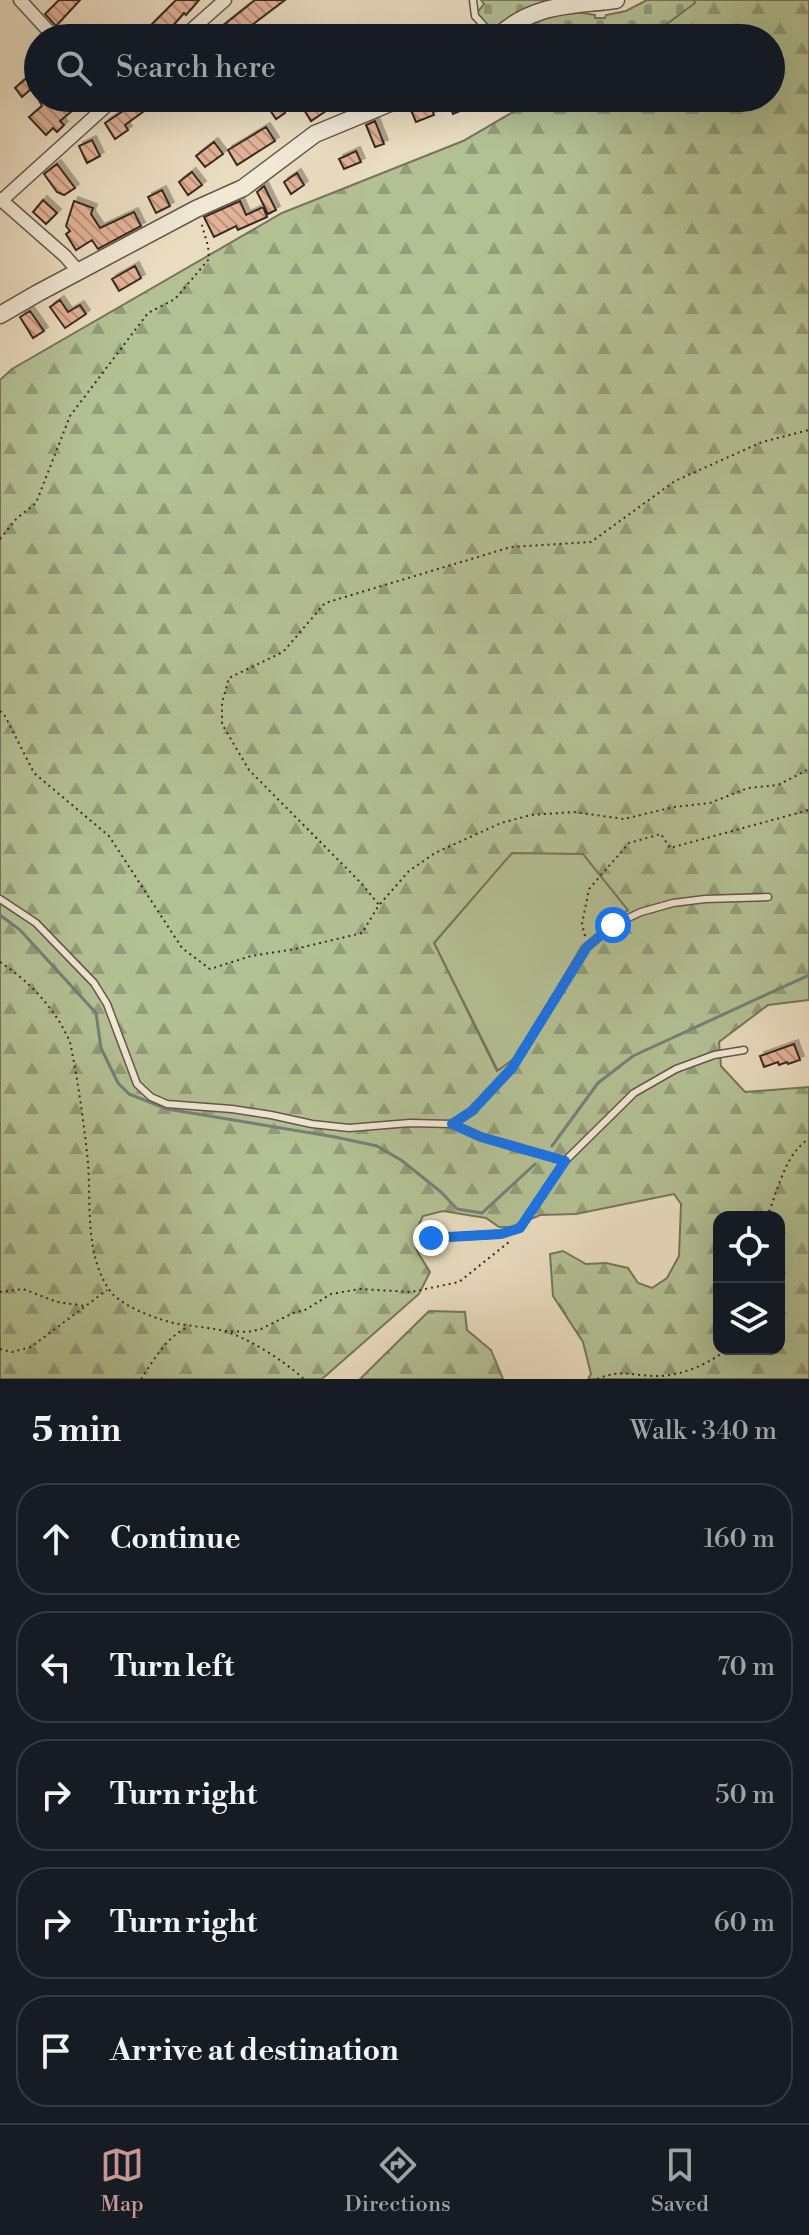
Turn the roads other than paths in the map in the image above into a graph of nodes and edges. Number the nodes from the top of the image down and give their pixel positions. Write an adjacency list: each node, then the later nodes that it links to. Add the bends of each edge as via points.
1 (20, 0): 6 (street)
2 (225, 0): 7 (street)
3 (473, 0): 8 (lane, via 475,16)
4 (609, 0): 5 (street); 9 (street, via 544,9)
5 (616, 0)
6 (42, 24)
7 (198, 24)
8 (483, 24)
9 (514, 24)
10 (98, 112): 12 (street)
11 (367, 112): 13 (street, via 303,143 243,188)
12 (1, 200): 13 (street)
13 (79, 272): 14 (street)
14 (0, 315)
15 (768, 897): 18 (lane, via 705,899 652,909 613,925 587,947 512,1068 472,1111)
16 (0, 899): 18 (lane, via 36,923 94,983 137,1084 151,1097 167,1104 349,1128)
17 (744, 1050): 19 (lane, via 676,1069 634,1093)
18 (452, 1124): 19 (lane)
19 (565, 1161): 20 (lane, via 520,1228)
20 (431, 1238)

